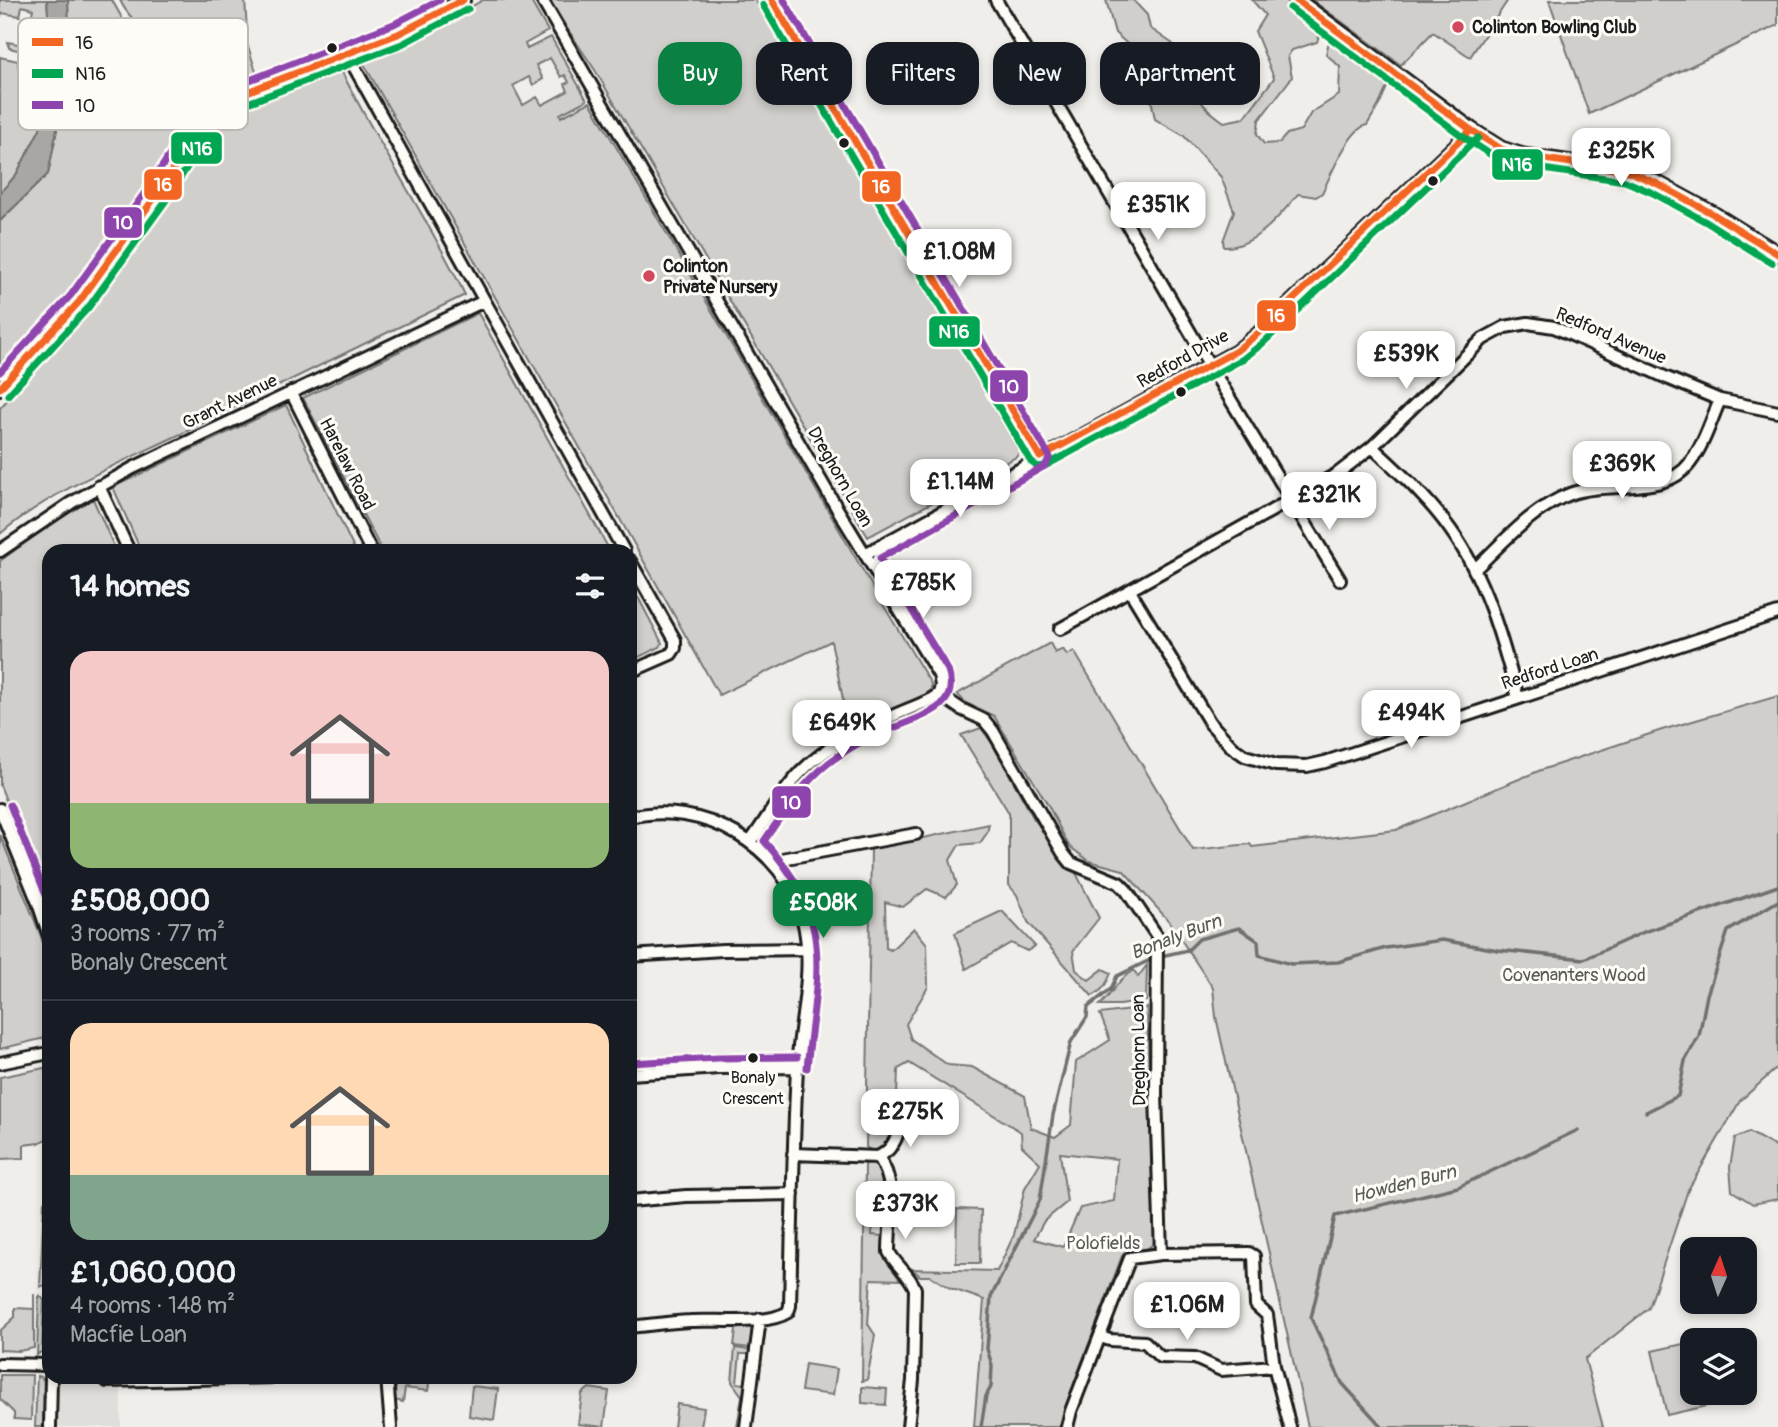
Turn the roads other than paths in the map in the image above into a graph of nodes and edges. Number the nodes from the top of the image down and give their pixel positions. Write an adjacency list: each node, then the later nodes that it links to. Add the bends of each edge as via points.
1 (463, 0): 6 (street)
2 (542, 0): 25 (street, Dreghorn Loan)
3 (772, 0): 18 (street)
4 (996, 0): 12 (street)
5 (1296, 0): 9 (main road)
6 (347, 54): 7 (street); 11 (street)
7 (248, 90)
8 (193, 130): 13 (street, via 155,197 79,302)
9 (1471, 130): 10 (main road, via 1501,149 1523,156 1628,171 1713,214); 12 (street, Redford Drive, via 1256,335)
10 (1778, 254)
11 (484, 301): 14 (street, Grant Avenue); 23 (street)
12 (1210, 366): 18 (street, Redford Drive); 20 (street)
13 (0, 388)
14 (291, 392): 19 (street, Grant Avenue); 22 (street, Harelaw Road)
15 (1720, 400): 16 (street, Redford Avenue); 17 (street, Redford Avenue, via 1554,327 1528,323 1506,327 1483,339); 26 (street, via 1691,462 1676,477 1657,484 1571,494 1529,518)
16 (1778, 412)
17 (1372, 447): 20 (street, Redford Avenue); 26 (street, via 1431,505)
18 (1040, 457): 25 (street, Redford Drive)
19 (100, 486): 21 (street); 24 (street, Grant Avenue)
20 (1292, 501): 28 (street); 29 (street, Redford Avenue)
21 (126, 544)
22 (367, 544)
23 (620, 544)
24 (0, 551)
25 (865, 554): 33 (street, Dreghorn Loan, via 939,675)
26 (1474, 569): 34 (street, via 1493,613)
27 (637, 574): 32 (street, via 675,648)
28 (1340, 580)
29 (1130, 591): 31 (street, Redford Avenue); 34 (street, Redford Loan, via 1210,723 1232,747 1259,761 1292,766 1325,762)
30 (1778, 613): 34 (street, Redford Loan)
31 (1060, 629)
32 (637, 669)
33 (939, 694): 39 (street, via 854,735 802,770); 53 (street, Dreghorn Loan, via 984,720 1071,863 1126,890 1157,936)
34 (1518, 698)
35 (0, 809): 37 (street)
36 (637, 815): 39 (street, via 675,813 704,819)
37 (3, 822): 41 (street)
38 (916, 834): 40 (street, via 901,833)
39 (750, 842): 40 (street)
40 (771, 861): 42 (street, via 803,918)
41 (42, 915)
42 (808, 949): 43 (street); 46 (street)
43 (637, 956)
44 (42, 1054): 45 (street)
45 (0, 1063)
46 (797, 1067): 47 (street); 49 (street)
47 (637, 1074)
48 (901, 1114): 50 (street, via 895,1143)
49 (793, 1154): 50 (street); 51 (street)
50 (878, 1157): 65 (street, via 890,1180 889,1252 915,1289)
51 (793, 1194): 52 (street); 54 (street, via 790,1306 783,1315)
52 (637, 1200)
53 (1161, 1254): 56 (street, via 1130,1258); 59 (street, via 1254,1256 1256,1305 1267,1315)
54 (760, 1319): 55 (street); 64 (street)
55 (637, 1326)
56 (1100, 1337): 59 (street, via 1144,1342 1160,1357 1195,1358 1221,1370); 66 (street)
57 (0, 1364): 58 (street)
58 (42, 1365)
59 (1274, 1366): 67 (street)
60 (51, 1384): 62 (street)
61 (388, 1384): 63 (street)
62 (50, 1427)
63 (391, 1427)
64 (746, 1427)
65 (908, 1427)
66 (1067, 1427)
67 (1290, 1427)

